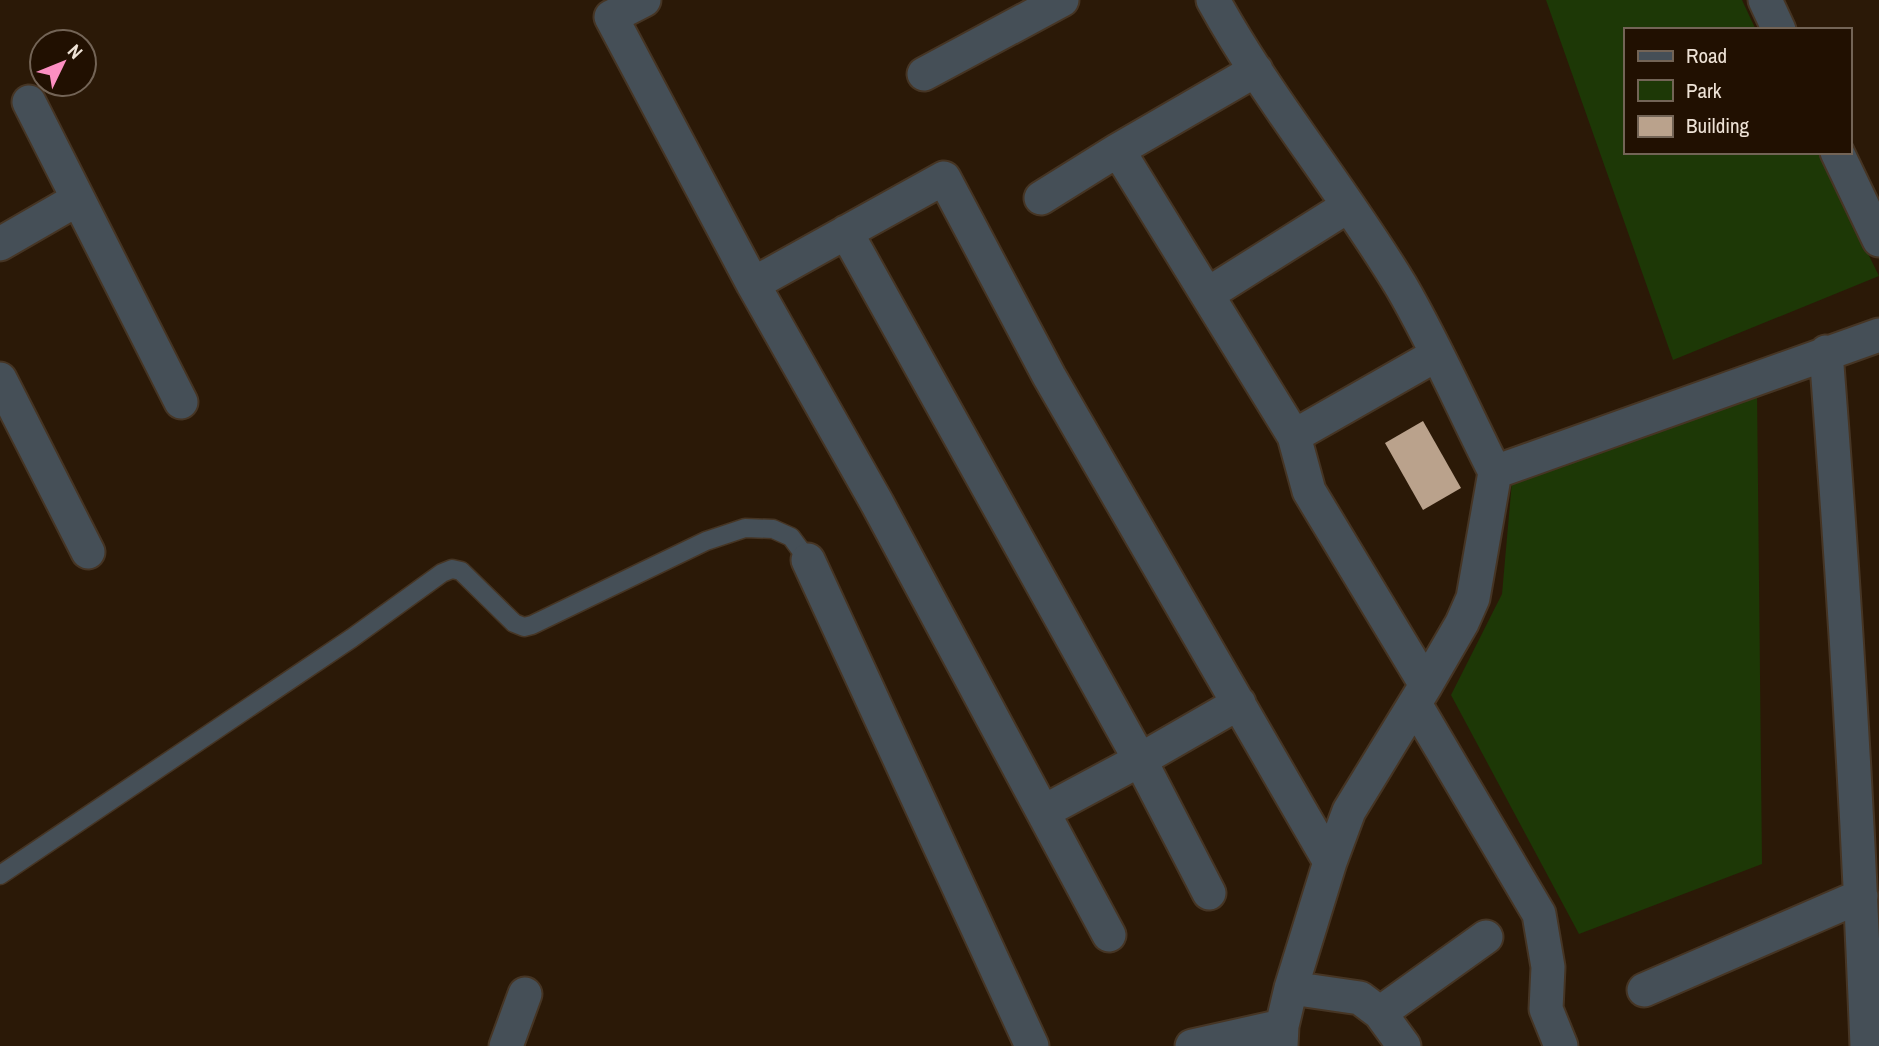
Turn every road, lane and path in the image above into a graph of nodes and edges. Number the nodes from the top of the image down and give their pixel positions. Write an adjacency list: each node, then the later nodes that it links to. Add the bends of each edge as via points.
1 (644, 0): 17 (street, via 611,17)
2 (1062, 0): 7 (street)
3 (1213, 0): 6 (street)
4 (1765, 0): 5 (street)
5 (1778, 28)
6 (1256, 69): 9 (street); 13 (street)
7 (924, 74)
8 (29, 102): 12 (street)
9 (1118, 150): 11 (street); 18 (street)
10 (1838, 154): 15 (street)
11 (1041, 198)
12 (78, 199): 16 (street); 23 (street)
13 (1348, 206): 18 (street); 21 (street, via 1401,287)
14 (846, 232): 17 (street); 29 (street, via 944,178 1049,376); 30 (street)
15 (1879, 240)
16 (0, 244)
17 (753, 284): 31 (street)
18 (1208, 294): 24 (street)
19 (1879, 335): 20 (street)
20 (1826, 352): 25 (street); 35 (street)
21 (1436, 355): 24 (street); 25 (street)
22 (0, 379): 26 (street)
23 (181, 402)
24 (1294, 436): 28 (street, via 1309,491)
25 (1495, 472): 28 (street, via 1473,598)
26 (88, 552)
27 (808, 560): 33 (lane, via 791,537 773,529 745,528 706,541 524,627 514,623 461,571 452,569); 44 (street)
28 (1420, 695): 32 (street, via 1349,811); 47 (street, via 1539,914 1548,967 1546,1009)
29 (1239, 703): 30 (street); 32 (street)
30 (1140, 760): 31 (street); 34 (street)
31 (1043, 813): 36 (street)
32 (1330, 862): 38 (street)
33 (0, 875)
34 (1209, 893)
35 (1861, 896): 39 (street); 48 (street)
36 (1110, 935)
37 (1486, 937): 41 (street)
38 (1292, 988): 41 (street, via 1360,998); 42 (street)
39 (1644, 990)
40 (525, 994): 43 (street)
41 (1380, 1013): 46 (street)
42 (1282, 1036): 45 (street)
43 (506, 1046)
44 (1032, 1046)
45 (1192, 1046)
46 (1404, 1046)
47 (1561, 1046)
48 (1867, 1046)

